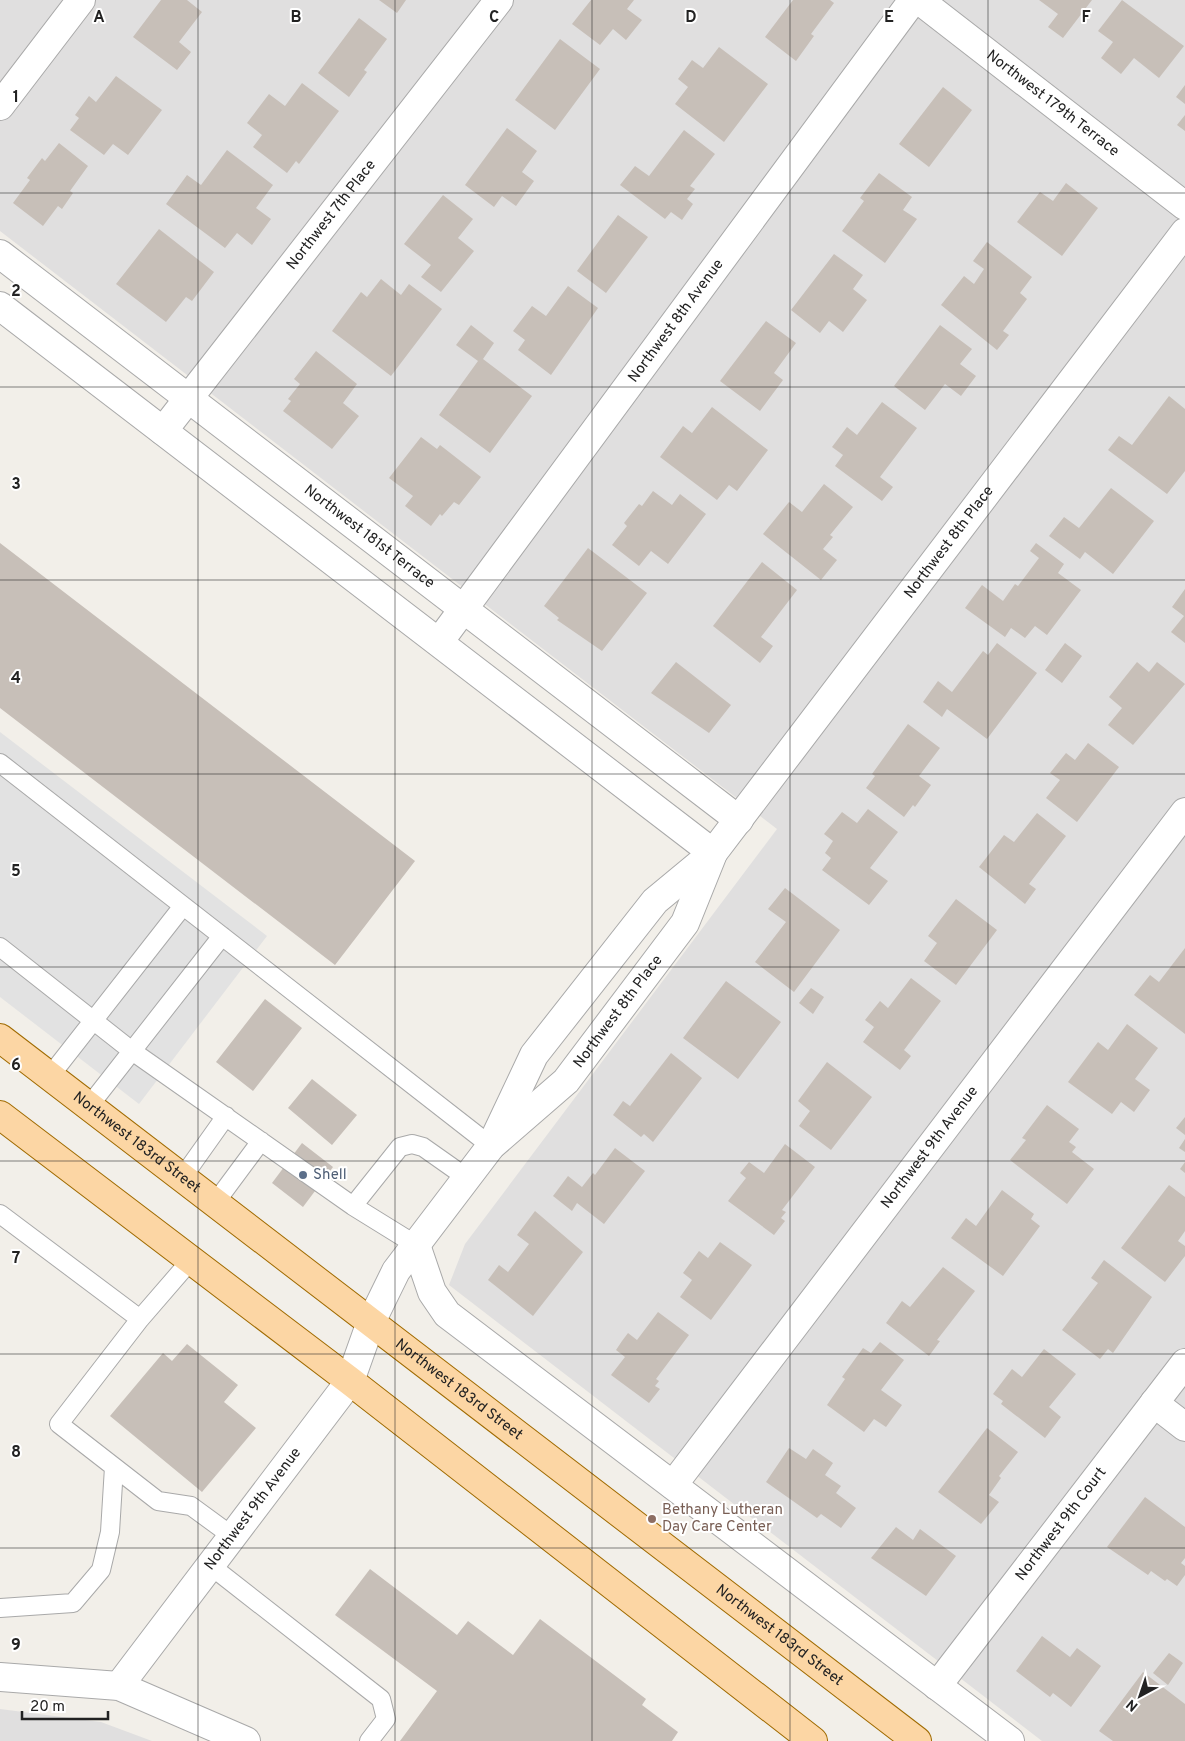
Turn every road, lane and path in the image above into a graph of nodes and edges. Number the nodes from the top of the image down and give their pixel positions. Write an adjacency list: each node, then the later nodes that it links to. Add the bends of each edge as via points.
1 (81, 0): 5 (street)
2 (499, 0): 10 (street, Northwest 7th Place)
3 (912, 0): 12 (street, Northwest 8th Avenue)
4 (919, 0): 6 (street, Northwest 179th Terrace)
5 (0, 106)
6 (1185, 206)
7 (1185, 232): 16 (street, Northwest 8th Place)
8 (0, 254): 10 (street, Northwest 181st Terrace)
9 (0, 306): 11 (street)
10 (188, 398): 11 (street, Northwest 7th Place); 12 (street, Northwest 181st Terrace)
11 (163, 431): 13 (street)
12 (463, 609): 13 (street, Northwest 8th Avenue); 16 (street, Northwest 181st Terrace)
13 (439, 642): 17 (street)
14 (0, 763): 18 (lane)
15 (1185, 812): 44 (street, Northwest 9th Avenue)
16 (739, 820): 17 (street, Northwest 8th Place)
17 (713, 852): 29 (street, Northwest 8th Place, via 655,901 534,1055); 29 (street, Northwest 8th Place, via 685,924 566,1081)
18 (183, 906): 19 (lane); 21 (lane)
19 (222, 936): 23 (lane); 29 (lane)
20 (0, 947): 21 (lane)
21 (94, 1020): 23 (lane); 24 (lane)
22 (0, 1038): 24 (main road, Northwest 183rd Street)
23 (132, 1051): 25 (lane); 27 (lane)
24 (50, 1076): 25 (main road, Northwest 183rd Street)
25 (89, 1106): 30 (main road, Northwest 183rd Street)
26 (0, 1116): 36 (main road)
27 (226, 1116): 28 (lane); 30 (lane)
28 (261, 1141): 32 (lane); 33 (lane)
29 (491, 1146): 31 (street, Northwest 8th Place)
30 (182, 1178): 32 (main road, Northwest 183rd Street)
31 (466, 1178): 33 (lane, via 423,1147 412,1144 400,1147); 35 (street, Northwest 8th Place)
32 (215, 1203): 38 (main road, Northwest 183rd Street)
33 (353, 1206): 35 (lane)
34 (0, 1214): 37 (lane)
35 (416, 1246): 38 (street, Northwest 8th Place, via 396,1271); 44 (street, via 432,1292 447,1314)
36 (191, 1260): 37 (lane); 40 (main road)
37 (140, 1319): 43 (lane, via 59,1424)
38 (372, 1322): 40 (street, Northwest 9th Avenue); 54 (main road, Northwest 183rd Street)
39 (1185, 1363): 41 (street, Northwest 9th Court)
40 (350, 1381): 45 (street, Northwest 9th Avenue); 53 (main road)
41 (1154, 1403): 42 (street); 50 (street, Northwest 9th Court)
42 (1185, 1427)
43 (114, 1467): 45 (lane, via 158,1501 191,1506); 47 (lane, via 110,1532 101,1570 72,1603)
44 (673, 1484): 50 (street)
45 (232, 1536): 46 (street, Northwest 9th Avenue)
46 (210, 1566): 49 (street, Northwest 9th Avenue); 52 (lane, via 381,1699 386,1719)
47 (0, 1608)
48 (0, 1677): 49 (street)
49 (119, 1686): 51 (street)
50 (938, 1686): 55 (street)
51 (246, 1741)
52 (369, 1741)
53 (813, 1741)
54 (917, 1741)
55 (1010, 1741)

